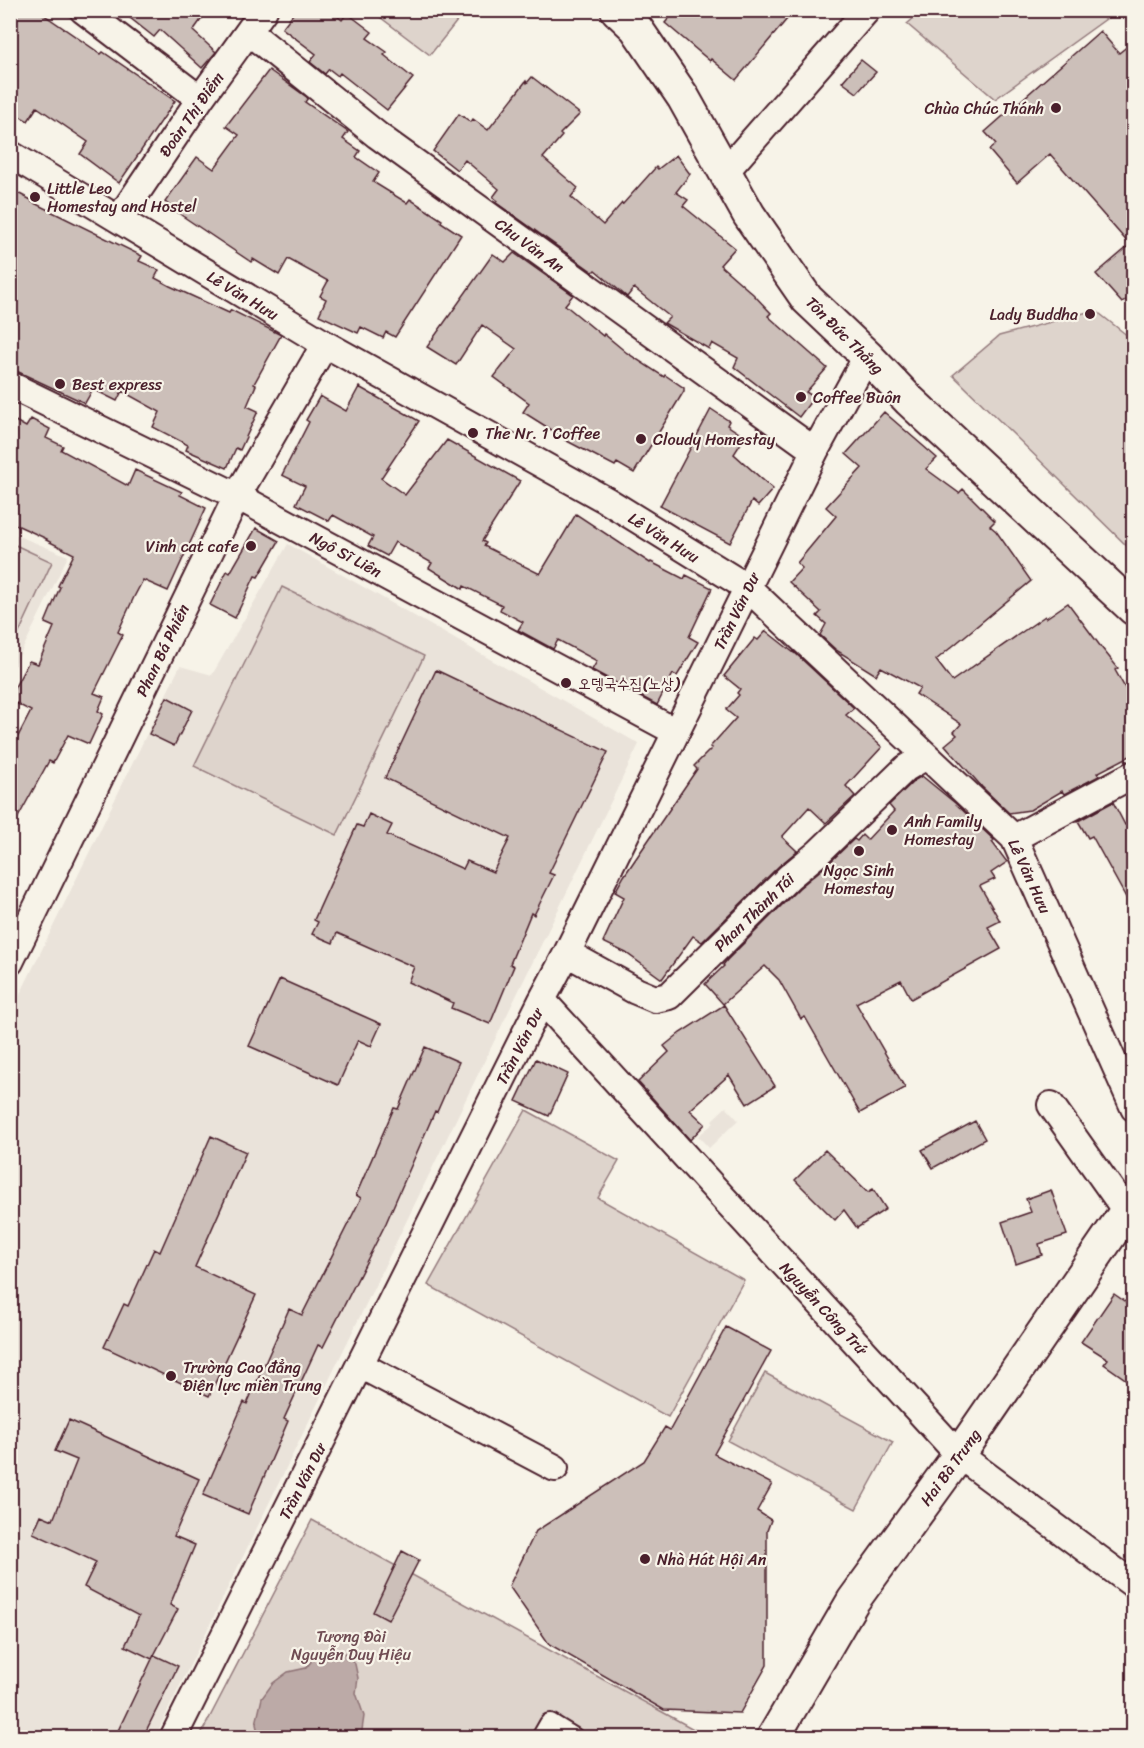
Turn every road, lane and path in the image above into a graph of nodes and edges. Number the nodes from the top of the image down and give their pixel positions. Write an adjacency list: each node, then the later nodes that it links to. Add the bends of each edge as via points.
1 (83, 10): 6 (street)
2 (264, 10): 5 (street, Đoàn Thị Điểm)
3 (617, 10): 8 (street, Tôn Đức Thắng, via 636,28 683,98)
4 (867, 10): 8 (street)
5 (249, 32): 6 (street, Đoàn Thị Điểm); 13 (street, Chu Văn An, via 377,135)
6 (200, 99): 9 (street, Đoàn Thị Điểm)
7 (10, 154): 9 (street, Lê Văn Hưu)
8 (725, 172): 11 (street, Tôn Đức Thắng, via 749,215 807,298)
9 (118, 219): 10 (street, Lê Văn Hưu)
10 (325, 344): 14 (street, Phan Bá Phiến); 15 (street, Lê Văn Hưu, via 606,500)
11 (867, 356): 13 (street, Trần Văn Dư); 16 (street, Tôn Đức Thắng, via 909,400)
12 (10, 385): 14 (street, Ngô Sĩ Liên)
13 (816, 451): 15 (street, Trần Văn Dư)
14 (237, 495): 17 (street, Ngô Sĩ Liên); 22 (street, Phan Bá Phiến)
15 (748, 588): 17 (street, Trần Văn Dư); 18 (street, Lê Văn Hưu)
16 (1134, 609)
17 (676, 732): 21 (street, Trần Văn Dư)
18 (926, 756): 20 (street, Lê Văn Hưu); 21 (street, Phan Thành Tái, via 906,768 789,877 669,996 655,999 636,991)
19 (1134, 774): 20 (street)
20 (1014, 838): 25 (street, Lê Văn Hưu)
21 (567, 953): 23 (street, Trần Văn Dư)
22 (10, 962)
23 (542, 1000): 27 (street, Trần Văn Dư); 28 (street, Nguyễn Công Trứ)
24 (1051, 1105): 26 (street)
25 (1134, 1108)
26 (1130, 1205): 28 (street, Hai Bà Trưng)
27 (360, 1365): 29 (street); 31 (street, Trần Văn Dư)
28 (959, 1455): 30 (street, Nguyễn Công Trứ); 34 (street, Hai Bà Trưng, via 853,1601)
29 (555, 1467)
30 (1134, 1585)
31 (173, 1737)
32 (542, 1737): 33 (street, via 550,1724)
33 (573, 1737)
34 (773, 1737)

